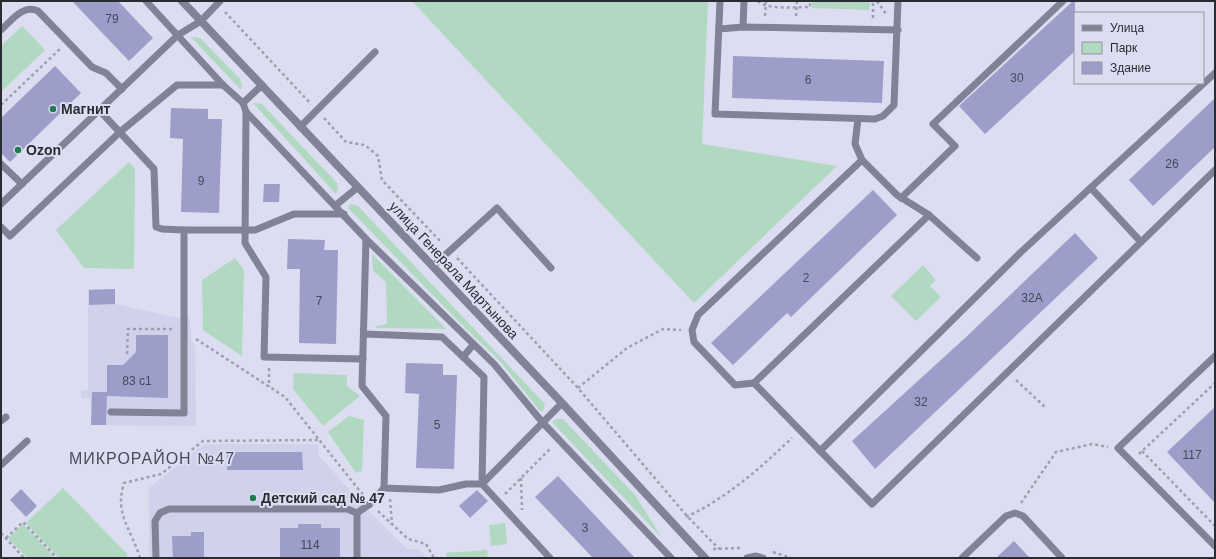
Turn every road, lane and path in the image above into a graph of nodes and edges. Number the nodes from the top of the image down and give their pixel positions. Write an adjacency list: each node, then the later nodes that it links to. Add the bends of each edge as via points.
1 (146, 1): 23 (lane)
2 (182, 1): 15 (street, улица Генерала Мартынова)
3 (720, 1): 18 (lane)
4 (744, 1): 16 (lane)
5 (758, 1): 13 (path)
6 (766, 1): 13 (path)
7 (797, 1): 14 (path)
8 (810, 1): 14 (path, via 810,7)
9 (873, 1): 20 (path)
10 (898, 1): 22 (lane)
11 (1063, 1): 46 (lane, via 933,124 955,146)
12 (218, 2): 15 (lane); 34 (path)
13 (766, 6): 14 (path); 17 (path)
14 (796, 7): 19 (path)
15 (201, 21): 23 (lane); 30 (street, улица Генерала Мартынова)
16 (743, 27): 17 (lane); 18 (lane)
17 (765, 27): 19 (lane)
18 (719, 28): 37 (lane, via 715,114)
19 (796, 28): 20 (lane)
20 (872, 28): 22 (lane)
21 (1, 30): 24 (lane, via 24,9 31,8 38,11)
22 (898, 30): 37 (lane, via 894,105 883,116 875,119)
23 (178, 35): 29 (lane); 31 (lane)
24 (68, 42): 31 (lane, via 92,67 106,72); 33 (path)
25 (375, 52): 34 (lane)
26 (1215, 73): 27 (lane)
27 (1204, 83)
28 (1203, 84): 45 (lane)
29 (223, 85): 32 (lane); 39 (lane, via 177,85)
30 (262, 85): 32 (lane); 38 (street, улица Генерала Мартынова)
31 (122, 89): 35 (lane)
32 (243, 103): 36 (lane)
33 (1, 105)
34 (316, 110): 38 (lane); 56 (path, via 346,142 365,145 378,156 382,180)
35 (100, 111): 39 (lane); 43 (lane)
36 (246, 112): 48 (lane); 53 (lane)
37 (858, 119): 40 (lane, via 856,144)
38 (300, 127): 44 (street, улица Генерала Мартынова)
39 (120, 132): 51 (lane, via 10,236); 52 (lane, via 154,169 156,227)
40 (862, 160): 46 (lane); 61 (lane, via 698,315)
41 (1, 164): 43 (lane)
42 (1215, 170): 55 (lane)
43 (22, 184): 47 (lane)
44 (358, 187): 48 (lane); 58 (street, улица Генерала Мартынова)
45 (1091, 188): 55 (lane); 84 (lane, via 1021,252)
46 (901, 198): 50 (lane)
47 (1, 204)
48 (336, 205): 49 (lane)
49 (344, 214): 53 (lane, via 294,214 255,230); 54 (lane)
50 (929, 215): 57 (lane); 71 (lane)
51 (1, 227)
52 (184, 230): 53 (lane); 77 (lane, via 184,413)
53 (245, 231): 67 (lane, via 245,243 266,277 264,357)
54 (366, 239): 62 (lane); 64 (lane)
55 (1141, 242): 70 (lane)
56 (450, 251): 58 (lane); 59 (lane, via 497,208); 74 (path)
57 (977, 258)
58 (433, 266): 75 (street, улица Генерала Мартынова)
59 (551, 268)
60 (174, 329): 65 (path, via 128,329)
61 (692, 330): 71 (lane, via 694,342 735,385); 74 (path, via 663,329 627,348)
62 (364, 334): 68 (lane, via 442,337); 69 (lane)
63 (194, 338): 73 (path)
64 (473, 345): 68 (lane); 78 (lane, via 494,364)
65 (127, 354)
66 (1215, 356): 83 (lane)
67 (269, 357): 69 (lane); 73 (path)
68 (463, 357): 89 (lane, via 484,377)
69 (363, 359): 90 (lane, via 362,386 386,416)
70 (1008, 372): 76 (path); 84 (lane, via 872,504)
71 (754, 383): 79 (lane)
72 (1215, 383): 85 (path)
73 (270, 387): 80 (path, via 285,397)
74 (578, 388): 96 (path)
75 (562, 403): 78 (lane); 97 (street, улица Генерала Мартынова)
76 (1045, 407)
77 (111, 412)
78 (543, 423): 81 (lane); 89 (lane)
79 (800, 431): 84 (lane); 96 (path, via 751,476 708,507)
80 (320, 440): 92 (path); 106 (path, via 203,441 160,474 124,483 121,494 122,515)
81 (560, 440): 88 (path); 111 (lane)
82 (27, 441): 87 (lane)
83 (1118, 448): 86 (lane); 94 (path, via 1092,444 1056,452)
84 (820, 451)
85 (1142, 451): 86 (path); 99 (path)
86 (1131, 462): 102 (lane)
87 (1, 465)
88 (521, 478): 91 (path); 95 (path)
89 (482, 484): 90 (lane, via 466,484 439,490); 91 (lane)
90 (386, 488): 92 (lane); 98 (path)
91 (498, 501): 110 (lane)
92 (370, 504): 93 (lane); 98 (path)
93 (357, 513): 107 (lane, via 347,509 169,509 160,513 156,521); 108 (lane)
94 (1015, 513): 115 (lane, via 1006,516); 116 (lane, via 1023,516)
95 (522, 515)
96 (687, 516): 97 (path); 103 (path)
97 (673, 523): 112 (street, улица Генерала Мартынова)
98 (392, 525): 109 (path, via 408,539 426,544)
99 (1215, 526)
100 (1, 533): 101 (path)
101 (6, 538): 104 (path); 105 (path, via 23,522)
102 (1215, 546)
103 (719, 549)
104 (24, 558)
105 (57, 558)
106 (140, 558)
107 (156, 558)
108 (357, 558)
109 (434, 558)
110 (550, 558)
111 (671, 558)
112 (705, 558)
113 (747, 558): 114 (lane)
114 (763, 558)
115 (962, 558)
116 (1062, 558)

